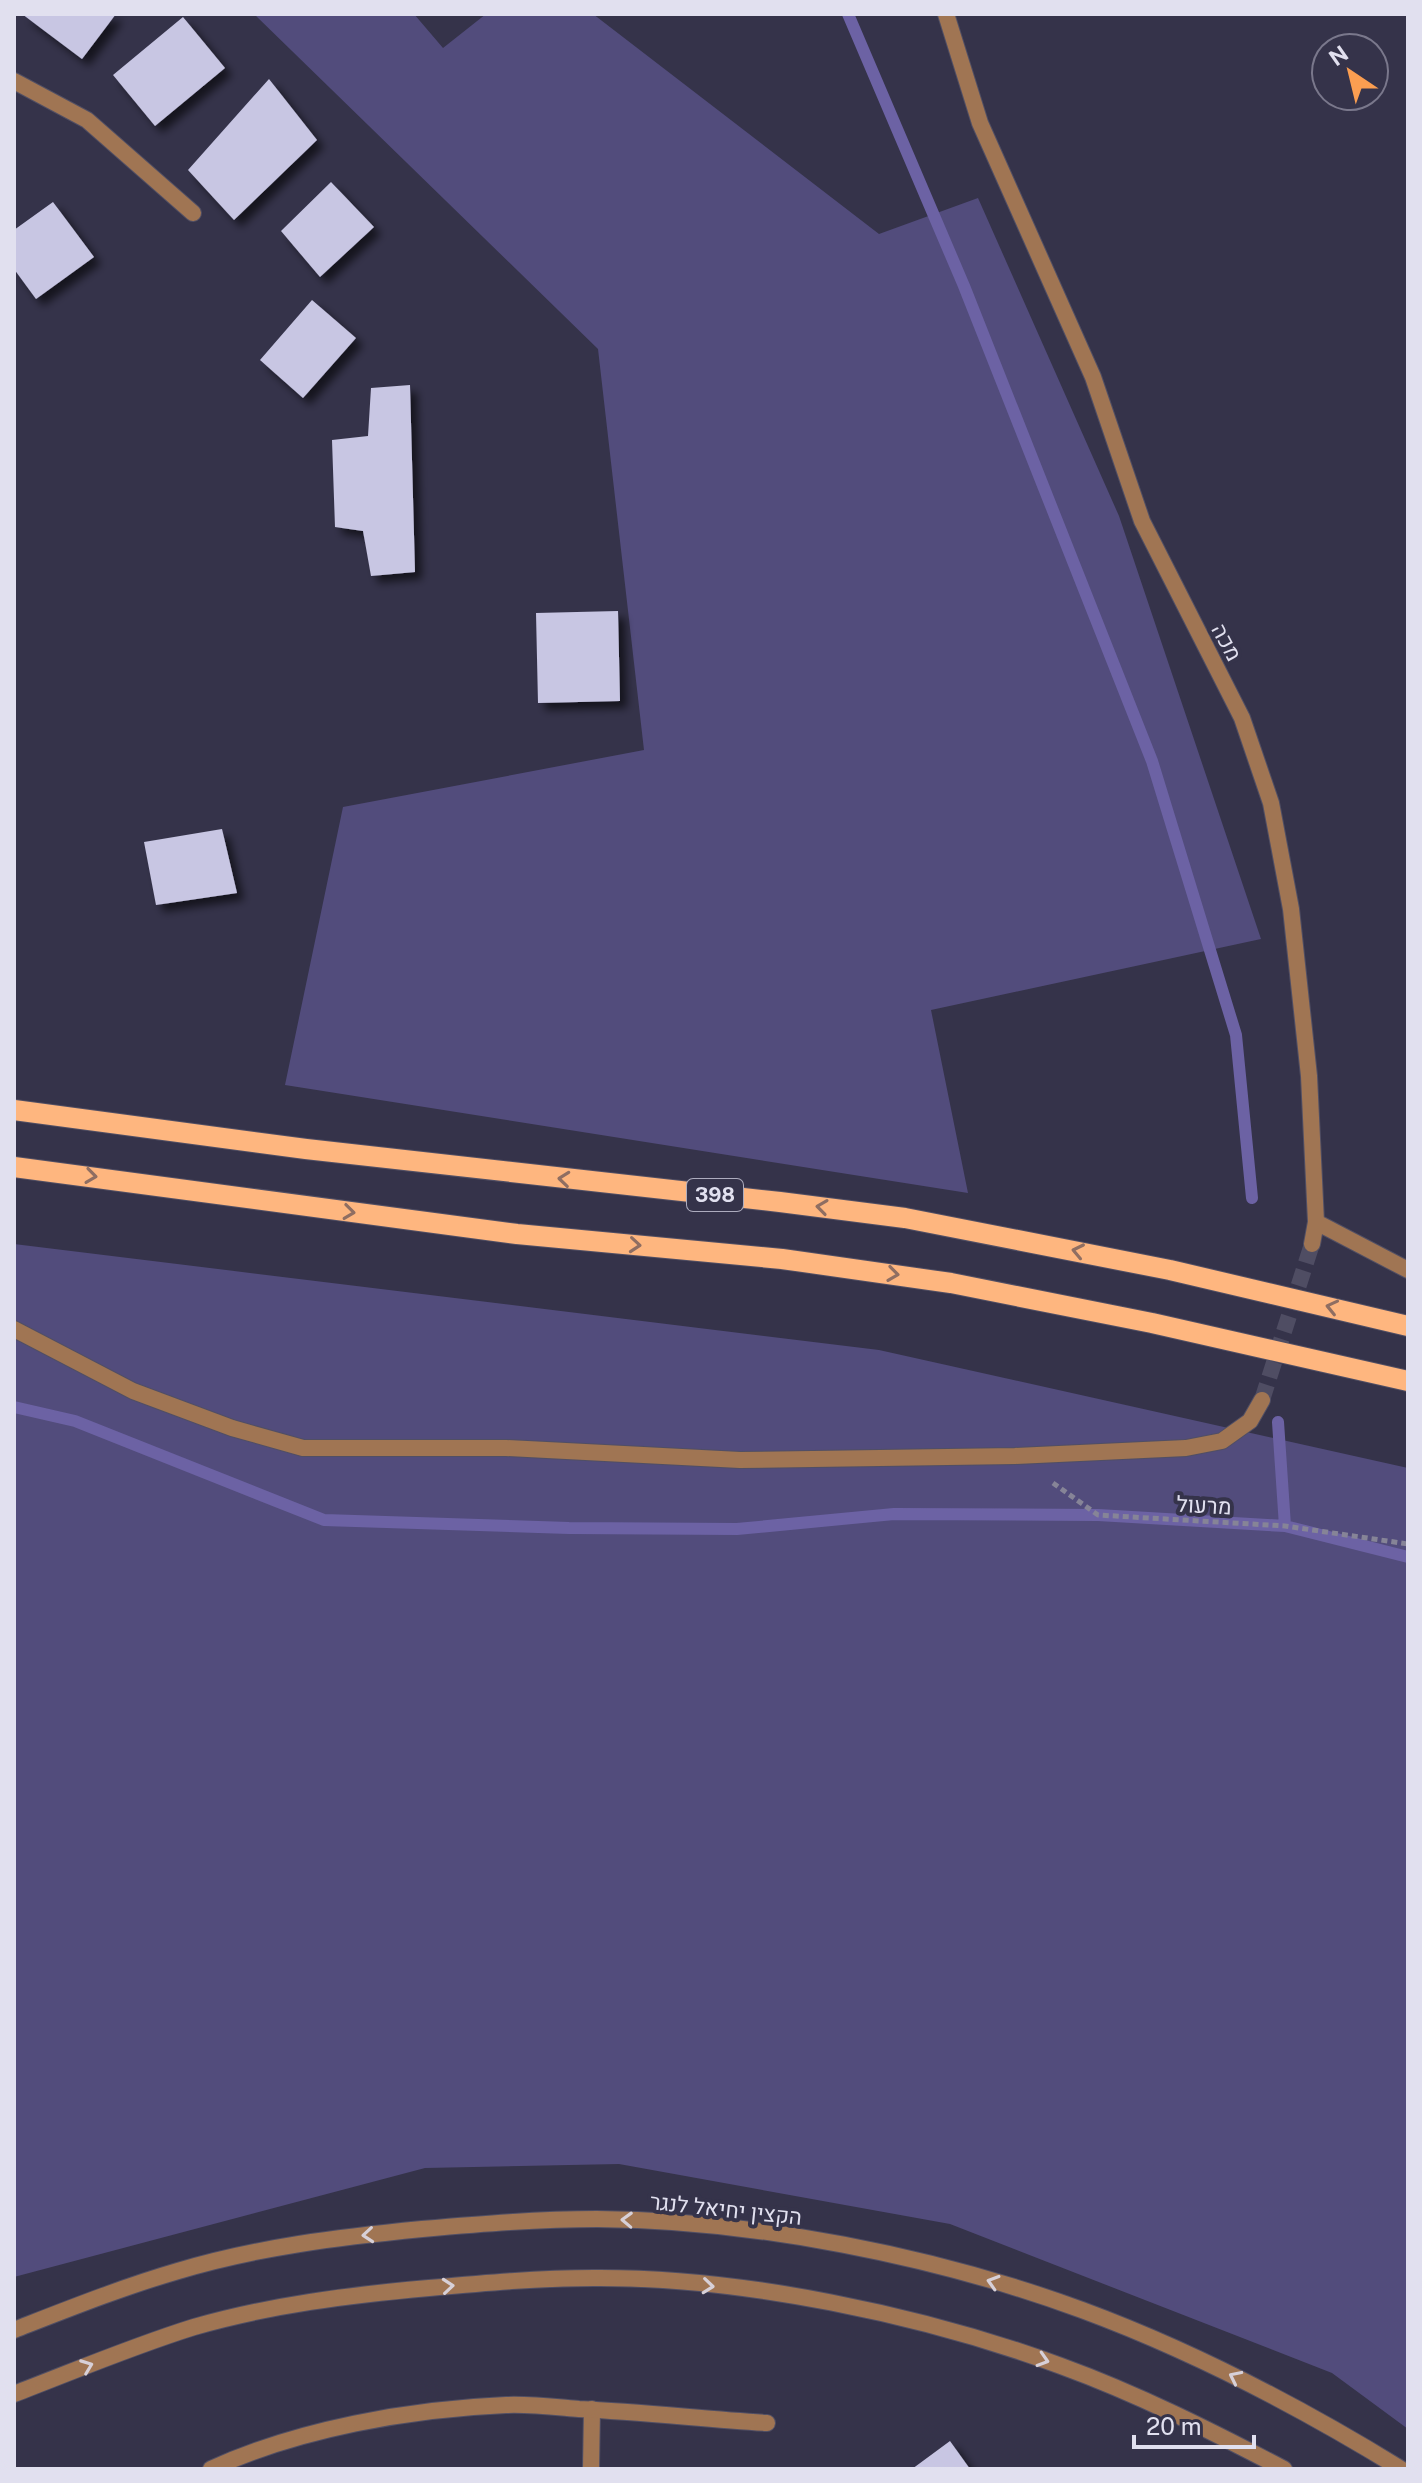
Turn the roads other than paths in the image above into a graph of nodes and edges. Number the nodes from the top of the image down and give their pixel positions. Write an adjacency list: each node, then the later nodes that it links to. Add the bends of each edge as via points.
1 (946, 14): 6 (street, מכה, via 980,123 1093,377 1142,521 1242,718 1271,803 1294,939 1309,1076)
2 (14, 81): 3 (street, via 87,120)
3 (193, 213)
4 (14, 1110): 9 (main road, 398, one-way to 4, via 1170,1270 905,1218)
5 (14, 1167): 11 (main road, one-way to 11, via 502,1232 782,1259 951,1283)
6 (1316, 1222): 7 (street, מכה); 8 (street)
7 (1312, 1244)
8 (1408, 1270)
9 (1408, 1326)
10 (14, 1329): 12 (street, via 133,1391 303,1448 506,1448 740,1460 1186,1448 1222,1441 1250,1421)
11 (1408, 1381)
12 (1262, 1400)
13 (14, 2330): 20 (street, הקצין יחיאל לנגר, one-way to 13, via 1235,2376 1081,2310 905,2258 748,2230 596,2219 347,2237 180,2270)
14 (14, 2394): 19 (street, one-way to 19, via 196,2327 283,2307 354,2295 523,2281 661,2280 809,2300 965,2336 1132,2395)
15 (592, 2409): 16 (street); 17 (street, via 509,2405 372,2422 299,2439); 18 (street)
16 (767, 2423)
17 (211, 2469)
18 (591, 2469)
19 (1284, 2469)
20 (1401, 2469)

